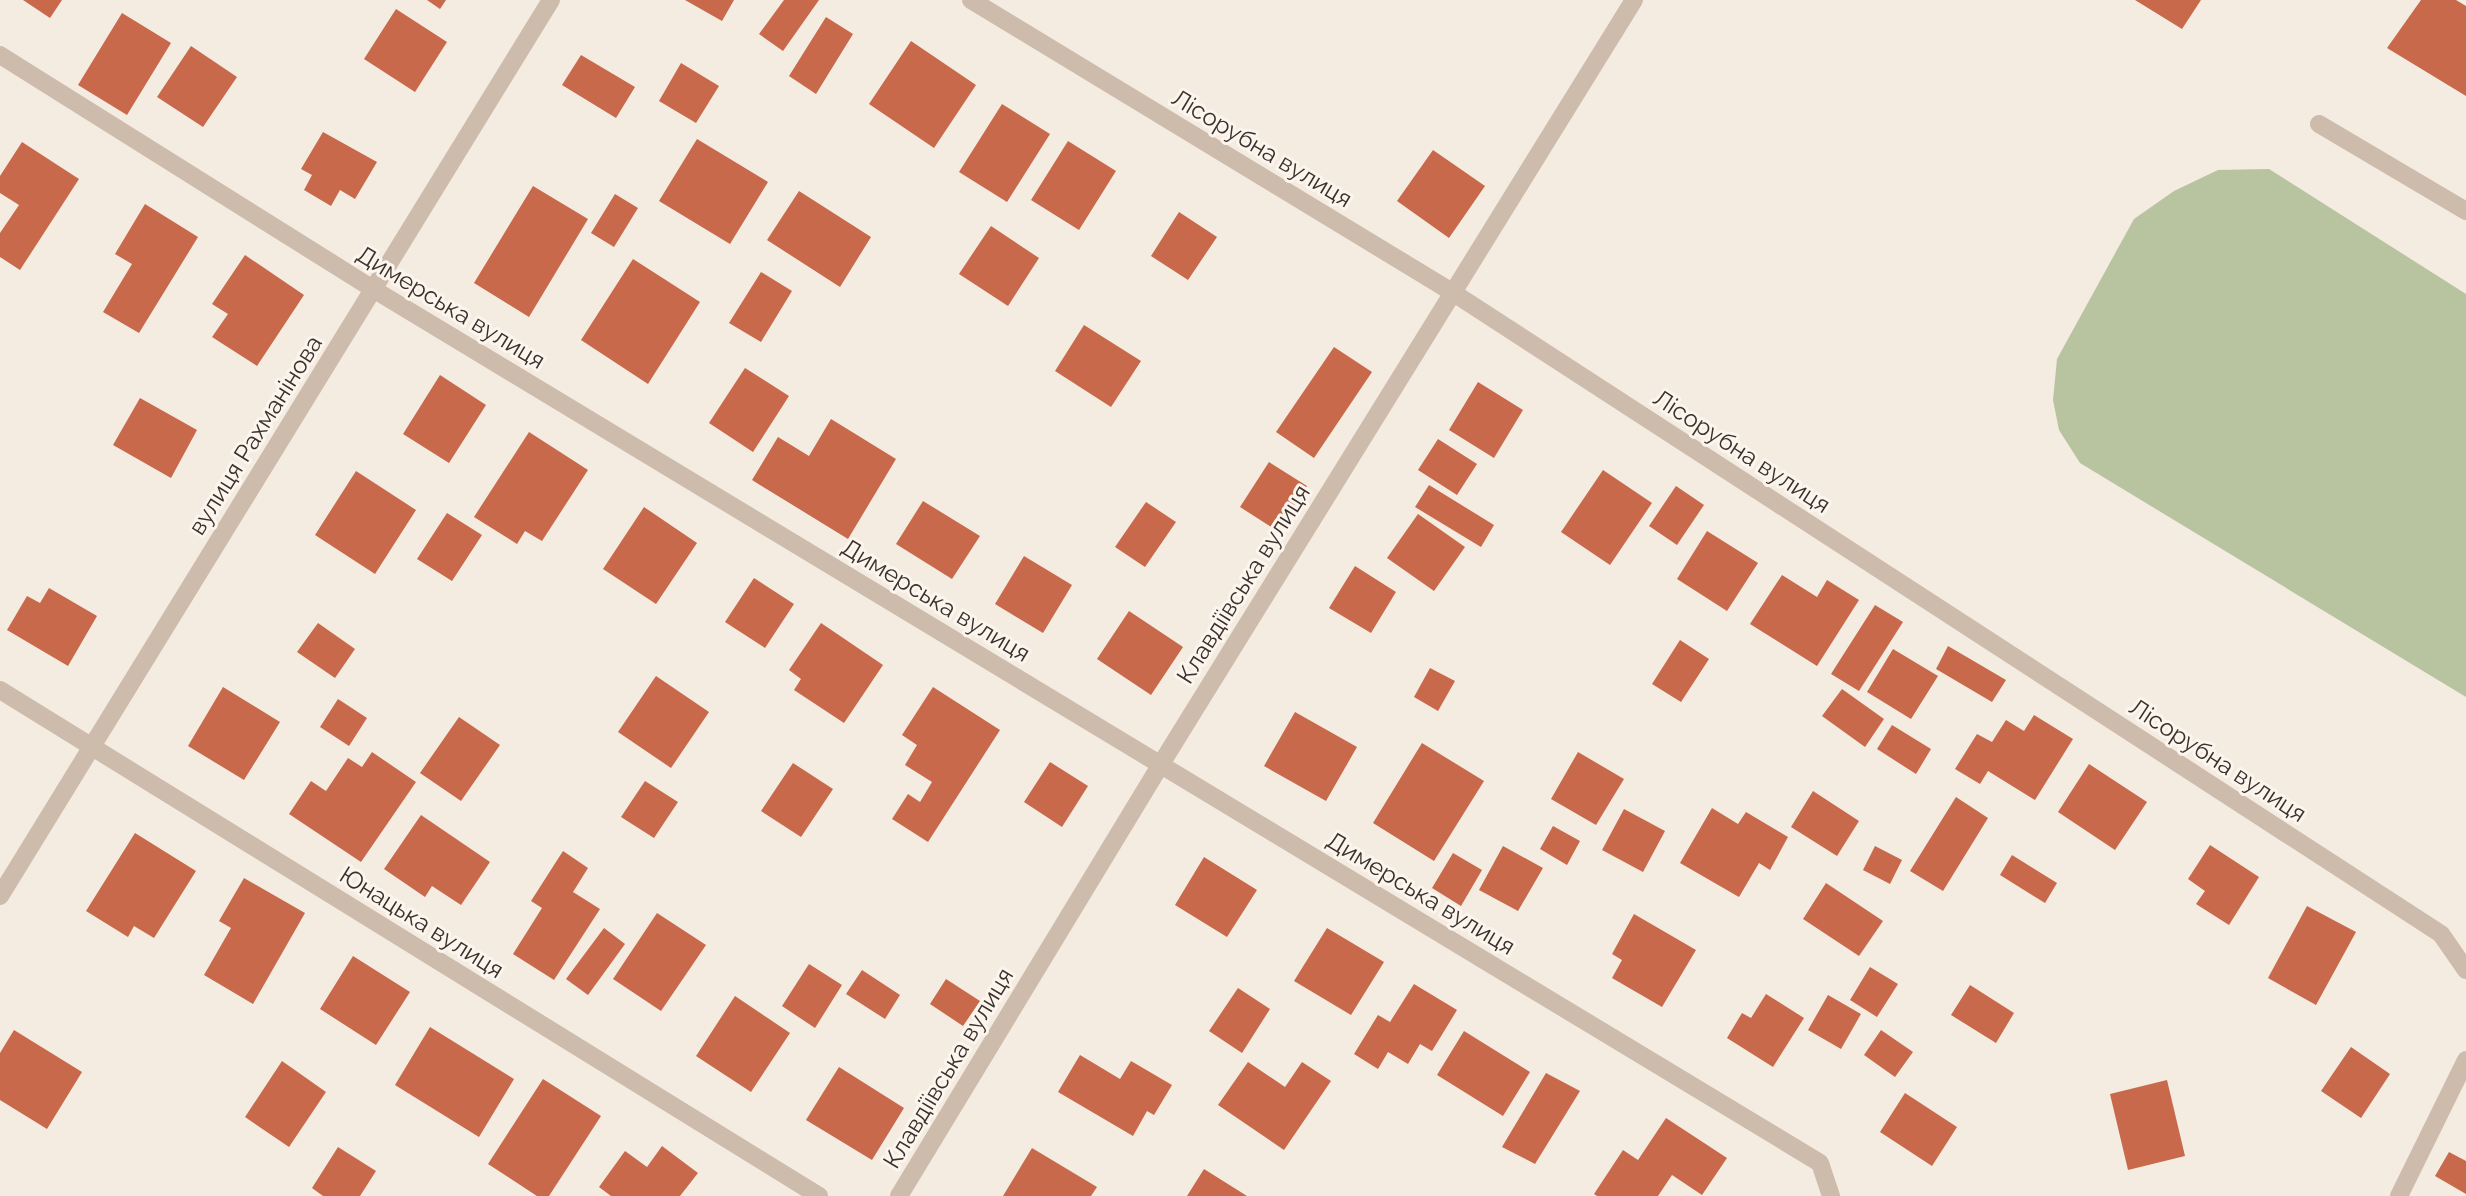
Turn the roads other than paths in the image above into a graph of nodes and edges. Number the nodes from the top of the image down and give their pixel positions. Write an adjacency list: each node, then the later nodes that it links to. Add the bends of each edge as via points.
1 (551, 0): 7 (street, вулиця Рахманінова)
2 (971, 0): 8 (street, Лісорубна вулиця)
3 (1634, 0): 8 (street, Клавдіївська вулиця)
4 (0, 55): 7 (street, Димерська вулиця)
5 (2319, 124): 6 (street)
6 (2466, 211)
7 (373, 289): 10 (street, вулиця Рахманінова); 11 (street, Димерська вулиця)
8 (1452, 292): 11 (street, Клавдіївська вулиця); 13 (street, Лісорубна вулиця, via 2441,934)
9 (0, 690): 10 (street, Юнацька вулиця)
10 (92, 747): 12 (street, вулиця Рахманінова); 15 (street, Юнацька вулиця)
11 (1160, 764): 16 (street, Клавдіївська вулиця); 17 (street, Димерська вулиця, via 1820,1163)
12 (0, 895)
13 (2466, 970)
14 (2466, 1060): 18 (street)
15 (819, 1196)
16 (899, 1196)
17 (1832, 1196)
18 (2399, 1196)

